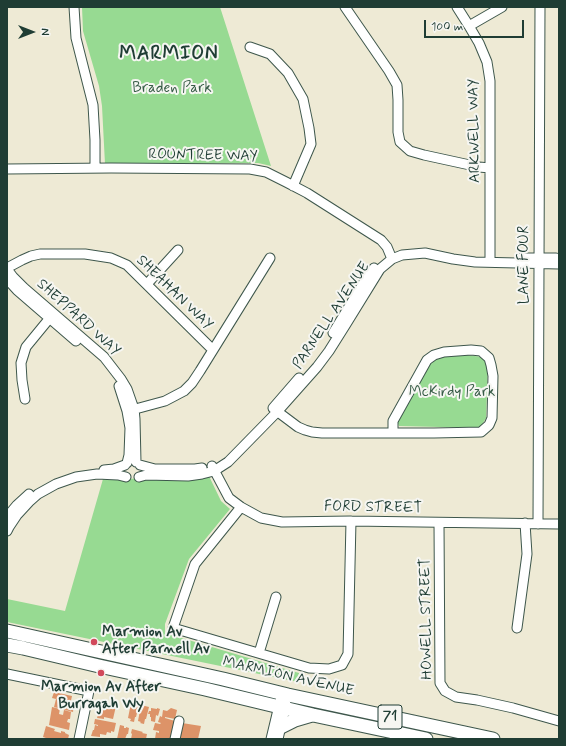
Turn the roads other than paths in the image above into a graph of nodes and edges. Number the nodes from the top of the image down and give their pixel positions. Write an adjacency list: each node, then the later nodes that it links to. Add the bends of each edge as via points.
1 (74, 7): 8 (street, via 76,38 93,105)
2 (345, 7): 9 (street, via 397,84 400,142 410,151)
3 (457, 7): 6 (street, ARKWELL WAY)
4 (502, 7): 6 (street)
5 (540, 7): 17 (street, LANE FOUR)
6 (469, 26): 9 (street, ARKWELL WAY, via 487,62 490,81)
7 (250, 47): 11 (street, via 270,54 288,73 303,99 311,144)
8 (95, 168): 10 (street, ROUNTREE WAY); 11 (street, ROUNTREE WAY, via 250,169 266,172)
9 (490, 168): 16 (street, ARKWELL WAY)
10 (7, 169)
11 (293, 186): 13 (street, ROUNTREE WAY, via 381,240)
12 (178, 250): 21 (street)
13 (391, 257): 16 (street, PARNELL AVENUE, via 404,250 428,248); 26 (street, PARNELL AVENUE, via 373,269 325,346)
14 (270, 258): 23 (street)
15 (559, 258): 17 (street, PARNELL AVENUE)
16 (490, 260): 17 (street, PARNELL AVENUE)
17 (539, 261): 18 (street, PARNELL AVENUE); 37 (street, LANE FOUR)
18 (559, 264)
19 (7, 268): 21 (street, SHEAHAN WAY, via 40,254 106,256 127,265); 25 (street, SHEPPARD WAY, via 24,288 104,357 126,389)
20 (7, 280): 22 (street, SHEPPARD WAY)
21 (147, 284): 23 (street, SHEAHAN WAY)
22 (50, 319): 24 (street, via 26,347 21,363); 25 (street, SHEPPARD WAY, via 113,376)
23 (213, 350): 25 (street, SHEAHAN WAY, via 184,391 166,401)
24 (25, 399)
25 (130, 410): 28 (street, SHEPPARD WAY)
26 (275, 410): 27 (street, via 298,427 312,432); 29 (street, PARNELL AVENUE, via 228,462)
27 (393, 432): 27 (street, via 393,421 427,360 444,352 471,350 481,351 489,358 492,376 492,418 481,432)
28 (132, 464): 29 (street, PARNELL AVENUE, via 155,469); 30 (street, via 123,471); 31 (street, via 141,473); 34 (street, PARNELL AVENUE, via 111,470 70,472 45,482 24,498)
29 (213, 469): 31 (street, PARNELL AVENUE, via 188,476); 32 (street, FORD STREET, via 229,498)
30 (126, 477): 31 (street, PARNELL AVENUE, via 131,480); 34 (street, PARNELL AVENUE, via 97,474 76,477 56,484 38,494)
31 (139, 477)
32 (241, 507): 33 (street, FORD STREET, via 261,518 282,522); 43 (street, via 195,564 173,628)
33 (351, 521): 35 (street, FORD STREET); 43 (street, via 349,643 348,654 342,665 329,669 309,668)
34 (8, 523)
35 (439, 523): 36 (street, FORD STREET); 49 (street, HOWELL STREET, via 442,687 456,697 491,703)
36 (526, 523): 37 (street, FORD STREET); 40 (street, via 528,554)
37 (538, 524): 38 (street, FORD STREET)
38 (559, 524)
39 (276, 597): 43 (street)
40 (517, 628)
41 (7, 631): 45 (highway, MARMION AVENUE / 71)
42 (7, 645): 46 (highway, MARMION AVENUE / 71)
43 (259, 653)
44 (7, 674): 51 (street, via 89,691)
45 (285, 694): 46 (street); 55 (highway, MARMION AVENUE / 71)
46 (282, 707): 47 (highway, MARMION AVENUE / 71); 50 (street); 53 (street)
47 (313, 715): 50 (highway, via 295,720); 54 (highway, MARMION AVENUE / 71)
48 (179, 721): 52 (street)
49 (559, 721)
50 (279, 733)
51 (79, 739)
52 (175, 739)
53 (271, 739)
54 (426, 739)
55 (493, 739)

